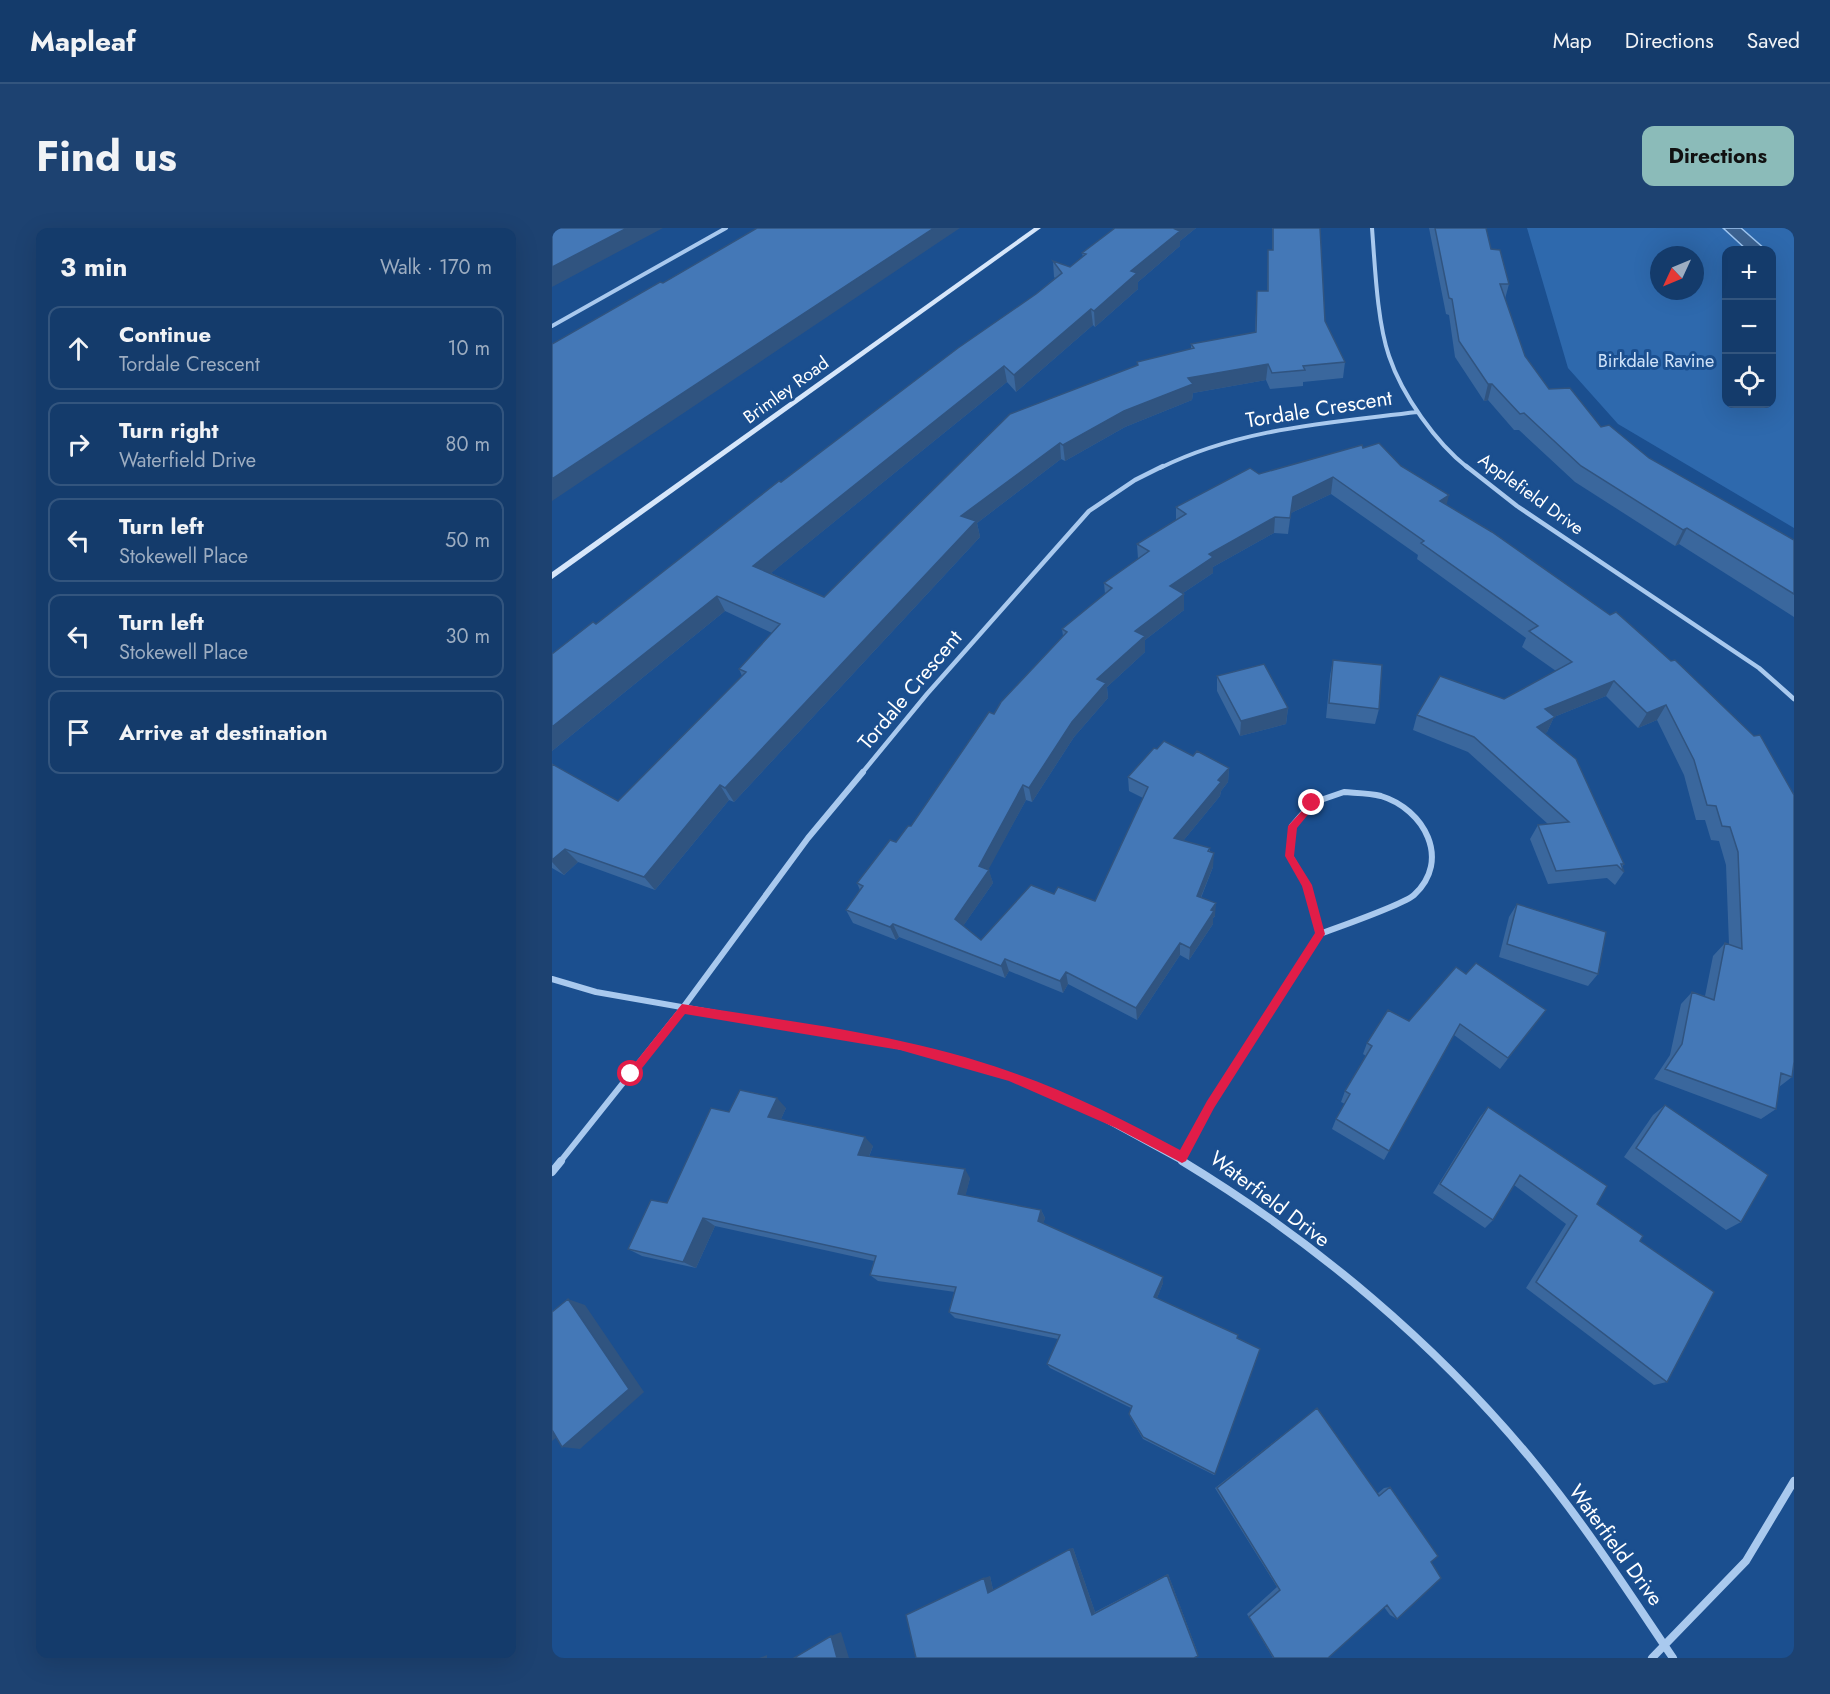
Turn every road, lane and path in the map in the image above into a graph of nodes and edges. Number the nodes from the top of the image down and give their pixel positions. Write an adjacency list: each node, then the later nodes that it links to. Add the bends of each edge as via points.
1 (726, 228): 4 (street)
2 (1038, 228): 6 (main road, Brimley Road)
3 (1372, 228): 5 (street, Applefield Drive, via 1389,356)
4 (552, 326)
5 (1417, 412): 7 (street, Applefield Drive, via 1463,464 1517,506 1759,668); 10 (street, Tordale Crescent, via 1228,440 1135,480 1089,512 934,685 808,838)
6 (552, 576)
7 (1794, 699)
8 (1320, 934): 8 (street, via 1413,896 1432,871 1431,840 1412,813 1381,796 1344,792 1312,803 1292,826 1290,856 1307,885); 11 (street, via 1210,1105)
9 (552, 979): 10 (street, Waterfield Drive)
10 (682, 1009): 11 (street, Waterfield Drive, via 900,1045 1010,1076 1120,1124); 12 (street, Tordale Crescent)
11 (1182, 1157): 14 (street, Waterfield Drive, via 1312,1251 1400,1325 1498,1423 1589,1534)
12 (552, 1172)
13 (1794, 1481): 14 (street, via 1746,1561)
14 (1664, 1645): 15 (street); 16 (street, Waterfield Drive)
15 (1652, 1658)
16 (1673, 1658)

